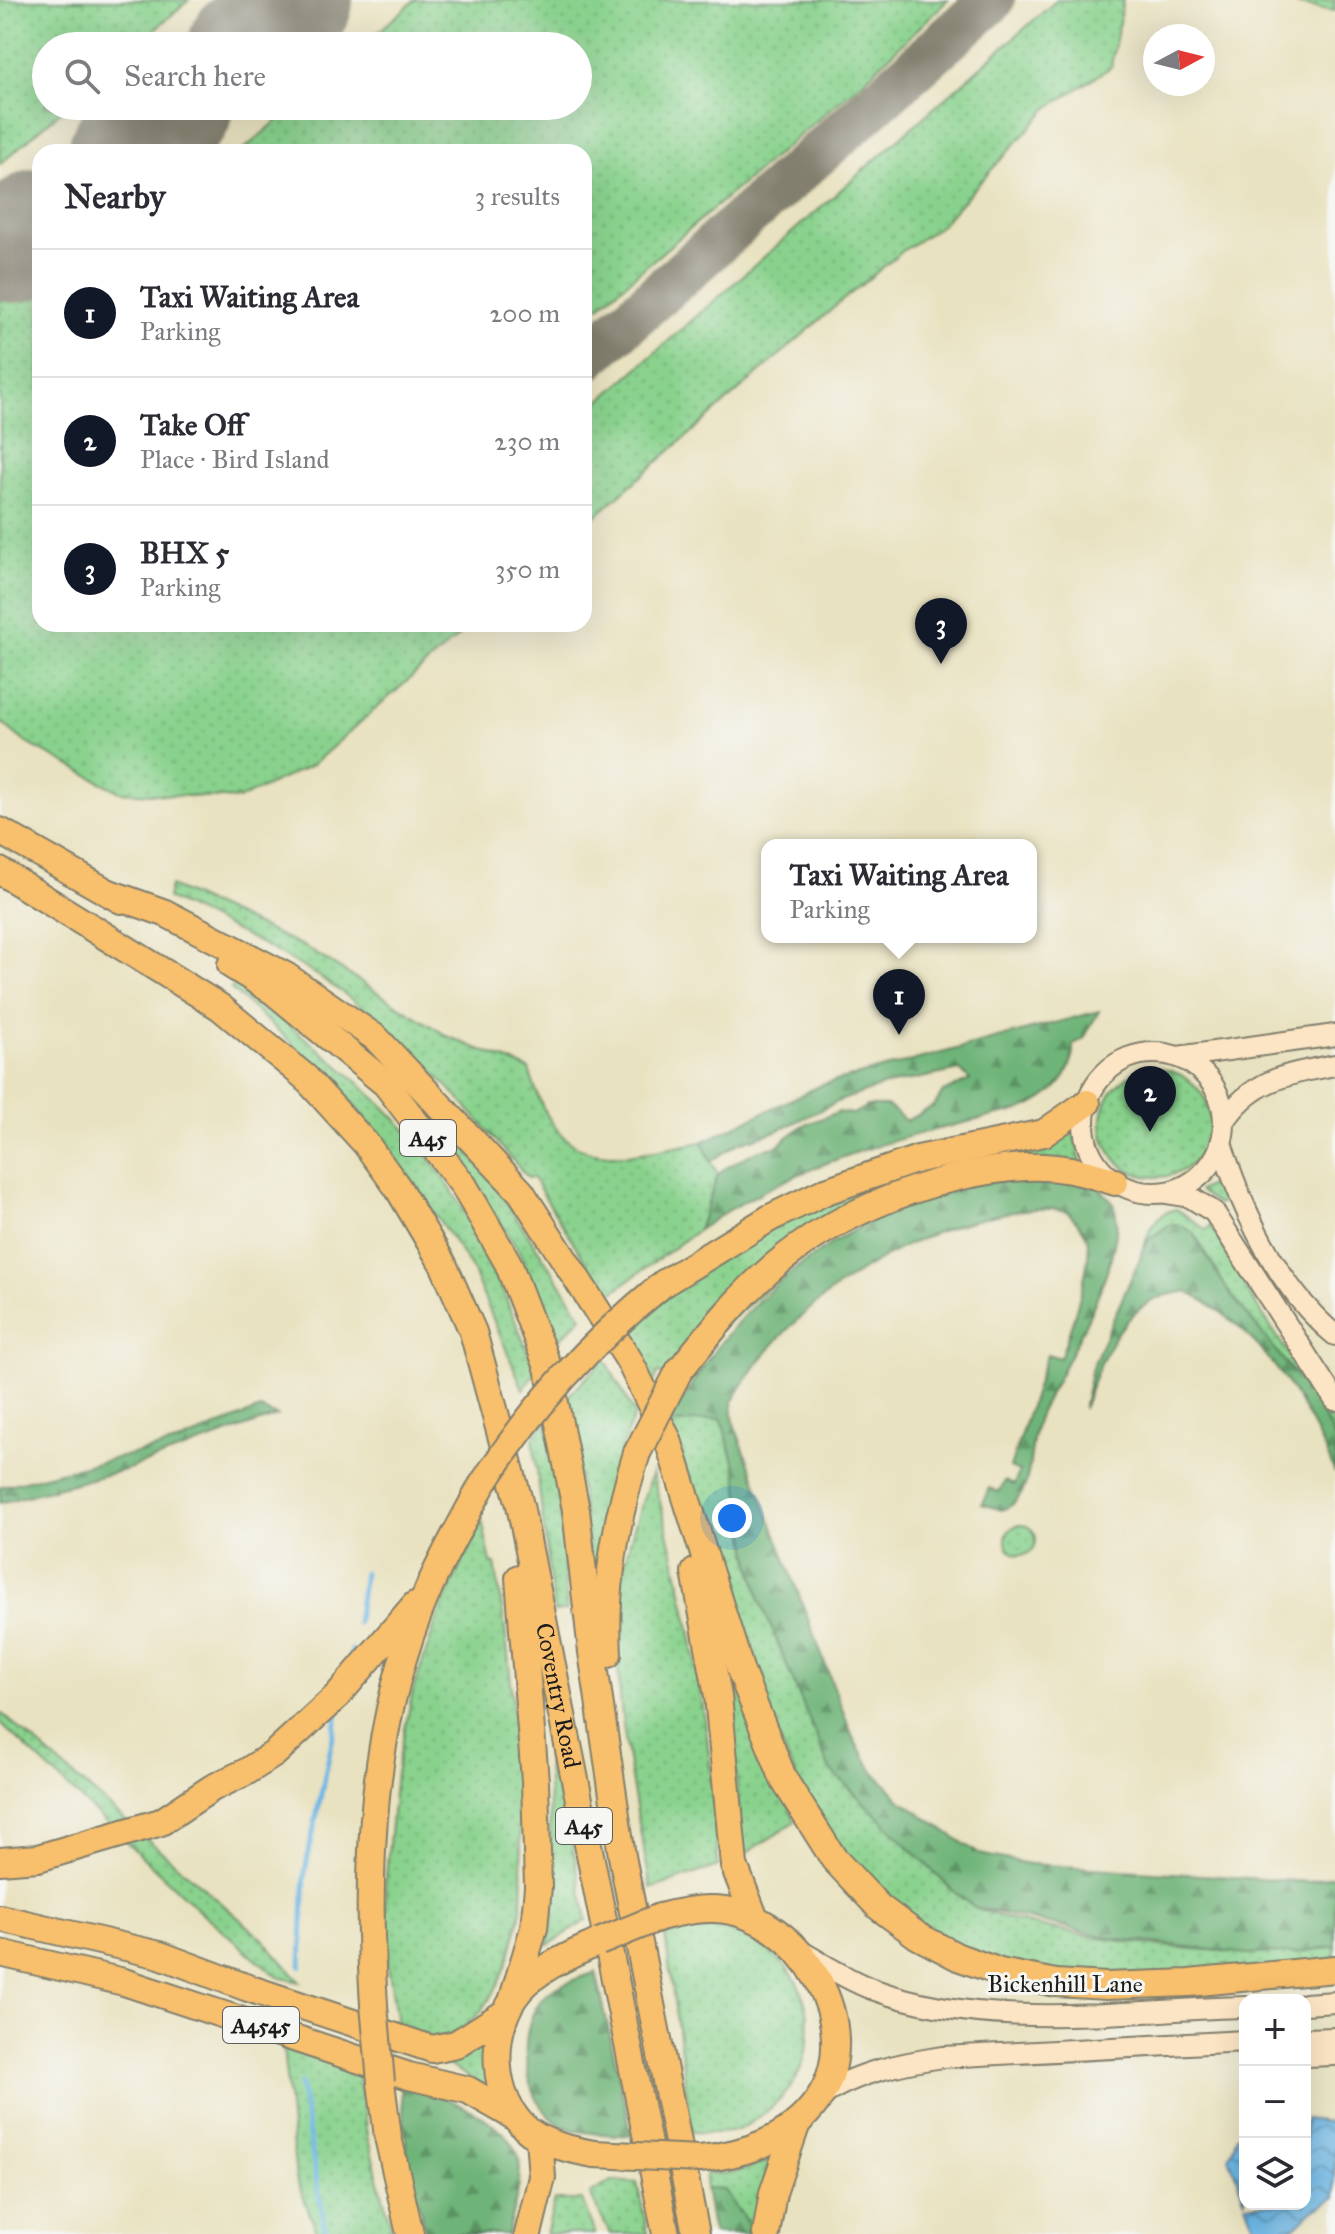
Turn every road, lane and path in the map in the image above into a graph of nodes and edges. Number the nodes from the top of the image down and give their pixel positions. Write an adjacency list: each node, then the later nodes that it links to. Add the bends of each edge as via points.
1 (0, 831): 3 (highway, A45)
2 (0, 871): 13 (highway, Coventry Road / A45, via 220,1007 334,1107 424,1229 473,1332)
3 (109, 893): 14 (highway, via 165,913 286,976 376,1038 521,1192 629,1360); 31 (highway, Coventry Road / A45, via 273,991 386,1084 464,1186 508,1263 548,1367 576,1510 622,1856)
4 (1335, 1035): 5 (street)
5 (1178, 1057): 7 (street, via 1140,1054 1112,1067); 8 (street, via 1215,1089)
6 (1335, 1065): 8 (street, via 1277,1076 1233,1107)
7 (1087, 1103): 9 (street, via 1088,1149); 15 (highway, bridge, via 1044,1133 918,1159 826,1191 770,1218 664,1283 572,1365 519,1427)
8 (1222, 1133): 10 (street, via 1210,1165 1192,1182); 11 (street, via 1240,1197 1271,1257)
9 (1115, 1182): 10 (street, via 1140,1192); 31 (highway, bridge, via 1081,1171 1026,1167 971,1174 838,1224 775,1265 720,1320 679,1371 637,1453 617,1518 606,1629 615,1730 650,1948)
10 (1164, 1193): 12 (street, via 1190,1197 1214,1212)
11 (1335, 1335)
12 (1335, 1400)
13 (498, 1420): 24 (highway, via 522,1606 538,1887 534,1928); 38 (highway, Coventry Road / A45, via 520,1505)
14 (668, 1440): 18 (highway, via 718,1696 734,1865); 21 (highway, via 741,1672 784,1780 834,1859 898,1922 983,1967 1064,1984 1189,1983)
15 (428, 1590): 16 (highway, via 338,1695 274,1754 246,1772 161,1822 38,1858); 36 (highway, bridge, via 406,1649 378,1774 369,1920 388,2137)
16 (0, 1861)
17 (0, 1918): 24 (highway, A4545, via 160,1955 432,2049 456,2044)
18 (755, 1919): 19 (highway); 24 (highway, bridge, via 714,1909 660,1917 544,1969)
19 (802, 1952): 25 (street, Bickenhill Lane, via 873,1989 967,2010 1015,2014); 32 (highway, via 819,1979 831,2019 833,2049)
20 (0, 1953): 33 (highway, A4545, via 124,1982 409,2076 468,2090)
21 (1335, 1969)
22 (1335, 2002): 23 (street)
23 (1311, 2004)
24 (509, 2006): 33 (highway, via 497,2062)
25 (1239, 2007)
26 (1335, 2038): 27 (street)
27 (1311, 2039)
28 (1239, 2041): 32 (street, via 943,2057 895,2066)
29 (1335, 2055): 30 (street)
30 (1311, 2056)
31 (666, 2090): 39 (highway, Coventry Road / A45)
32 (819, 2098): 34 (highway)
33 (515, 2117): 35 (highway)
34 (797, 2123): 35 (highway, bridge, via 761,2145 700,2159 594,2154); 40 (highway, via 773,2193)
35 (539, 2138): 37 (highway, via 542,2177)
36 (410, 2234)
37 (528, 2234)
38 (666, 2234)
39 (696, 2234)
40 (766, 2234)

